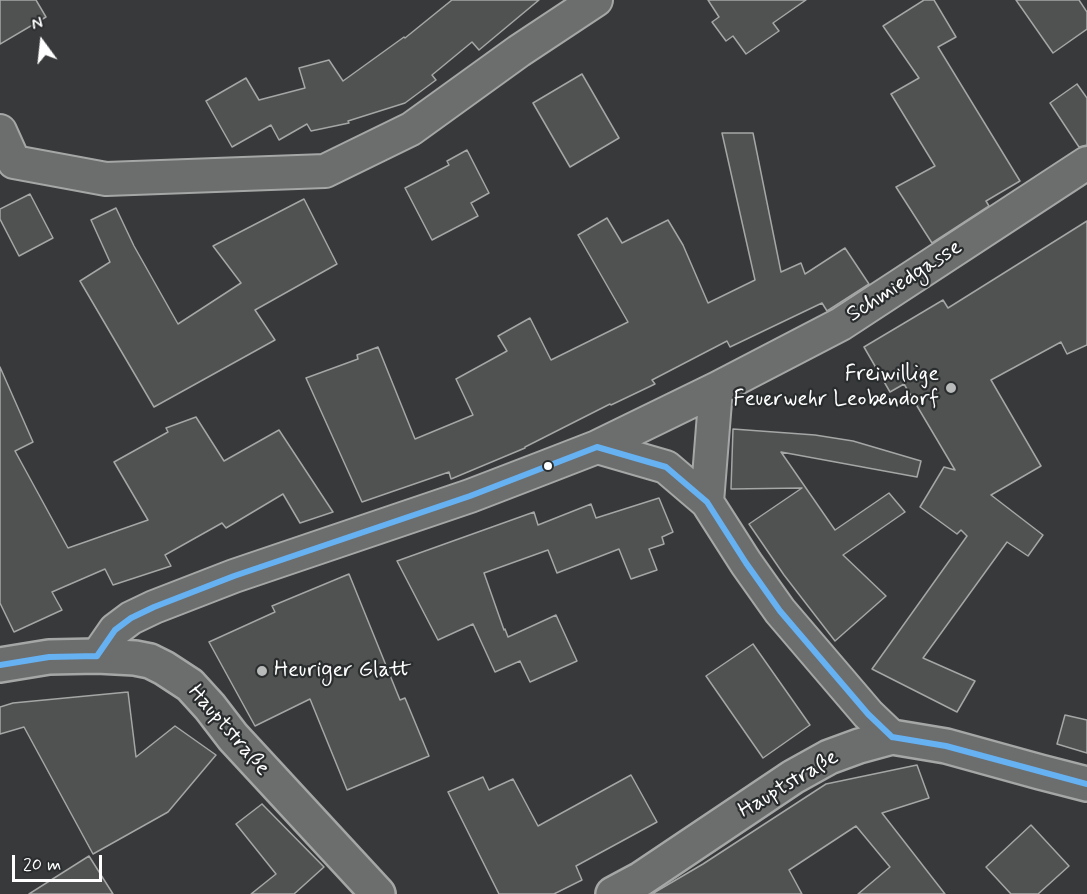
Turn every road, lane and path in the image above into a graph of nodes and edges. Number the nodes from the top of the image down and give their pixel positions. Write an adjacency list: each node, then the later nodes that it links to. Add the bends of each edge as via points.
1 (596, 0): 2 (street, via 411,129 325,171 106,179 14,162)
2 (0, 131)
3 (1087, 163): 4 (street, Schmiedgasse, via 841,324)
4 (716, 389): 5 (street, Schmiedgasse); 6 (street)
5 (597, 447): 6 (street, via 666,467); 7 (street, Schmiedgasse, via 154,607 115,630)
6 (707, 502): 9 (street, via 780,611)
7 (97, 656): 8 (street, Hauptstraße, via 49,657); 11 (street, Hauptstraße, via 150,661 190,685 232,737)
8 (0, 665)
9 (892, 737): 10 (street, Hauptstraße, via 946,746); 12 (street, Hauptstraße, via 830,757 793,777)
10 (1087, 784)
11 (378, 894)
12 (614, 894)

